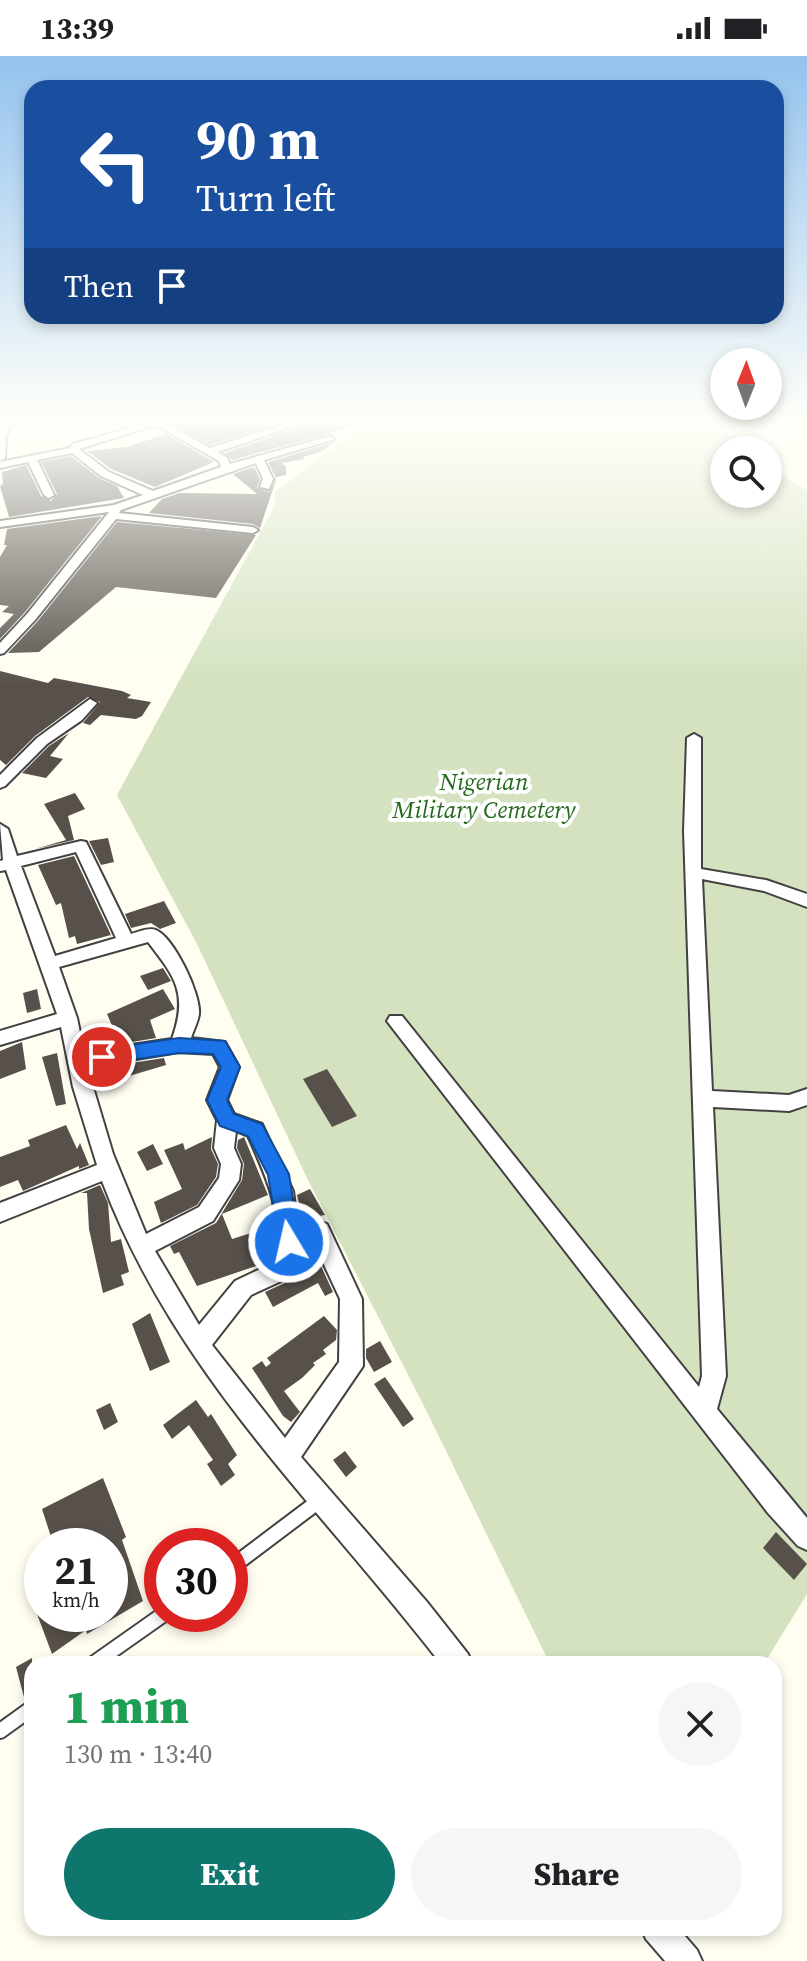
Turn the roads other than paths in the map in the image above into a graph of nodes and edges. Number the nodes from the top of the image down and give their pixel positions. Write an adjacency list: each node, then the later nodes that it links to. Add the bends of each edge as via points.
1 (126, 507): 2 (street)
2 (114, 512): 3 (street); 4 (street); 5 (street)
3 (0, 524)
4 (253, 530)
5 (0, 650)
6 (90, 703): 8 (street)
7 (694, 738): 11 (street)
8 (0, 783)
9 (0, 829): 10 (street)
10 (6, 864): 13 (street, via 81,846); 14 (street)
11 (694, 873): 12 (street, via 747,879); 21 (street)
12 (807, 901)
13 (126, 941): 14 (street); 18 (street, via 152,935 175,964 190,1014)
14 (48, 964): 15 (street)
15 (68, 1018): 17 (street); 19 (street)
16 (396, 1021): 28 (street)
17 (4, 1039)
18 (179, 1045): 19 (street); 22 (street, via 218,1047 230,1067 217,1100)
19 (76, 1061): 23 (street)
20 (807, 1097): 21 (street, via 789,1103)
21 (703, 1099): 28 (street, via 714,1376)
22 (227, 1120): 25 (street, via 255,1130 278,1174); 26 (street, via 229,1180 206,1214)
23 (107, 1170): 24 (street); 26 (street)
24 (0, 1213)
25 (288, 1232): 27 (street, via 280,1271 243,1288); 29 (street, via 319,1231 340,1273 351,1299 351,1366)
26 (142, 1247): 27 (street)
27 (199, 1343): 29 (street)
28 (704, 1412): 31 (street)
29 (285, 1458): 30 (street)
30 (322, 1499): 32 (lane); 35 (street)
31 (807, 1537)
32 (248, 1554)
33 (144, 1628): 34 (lane)
34 (104, 1656)
35 (451, 1656)
36 (24, 1714): 37 (lane)
37 (0, 1731)
38 (664, 1936): 39 (street)
39 (685, 1960)

